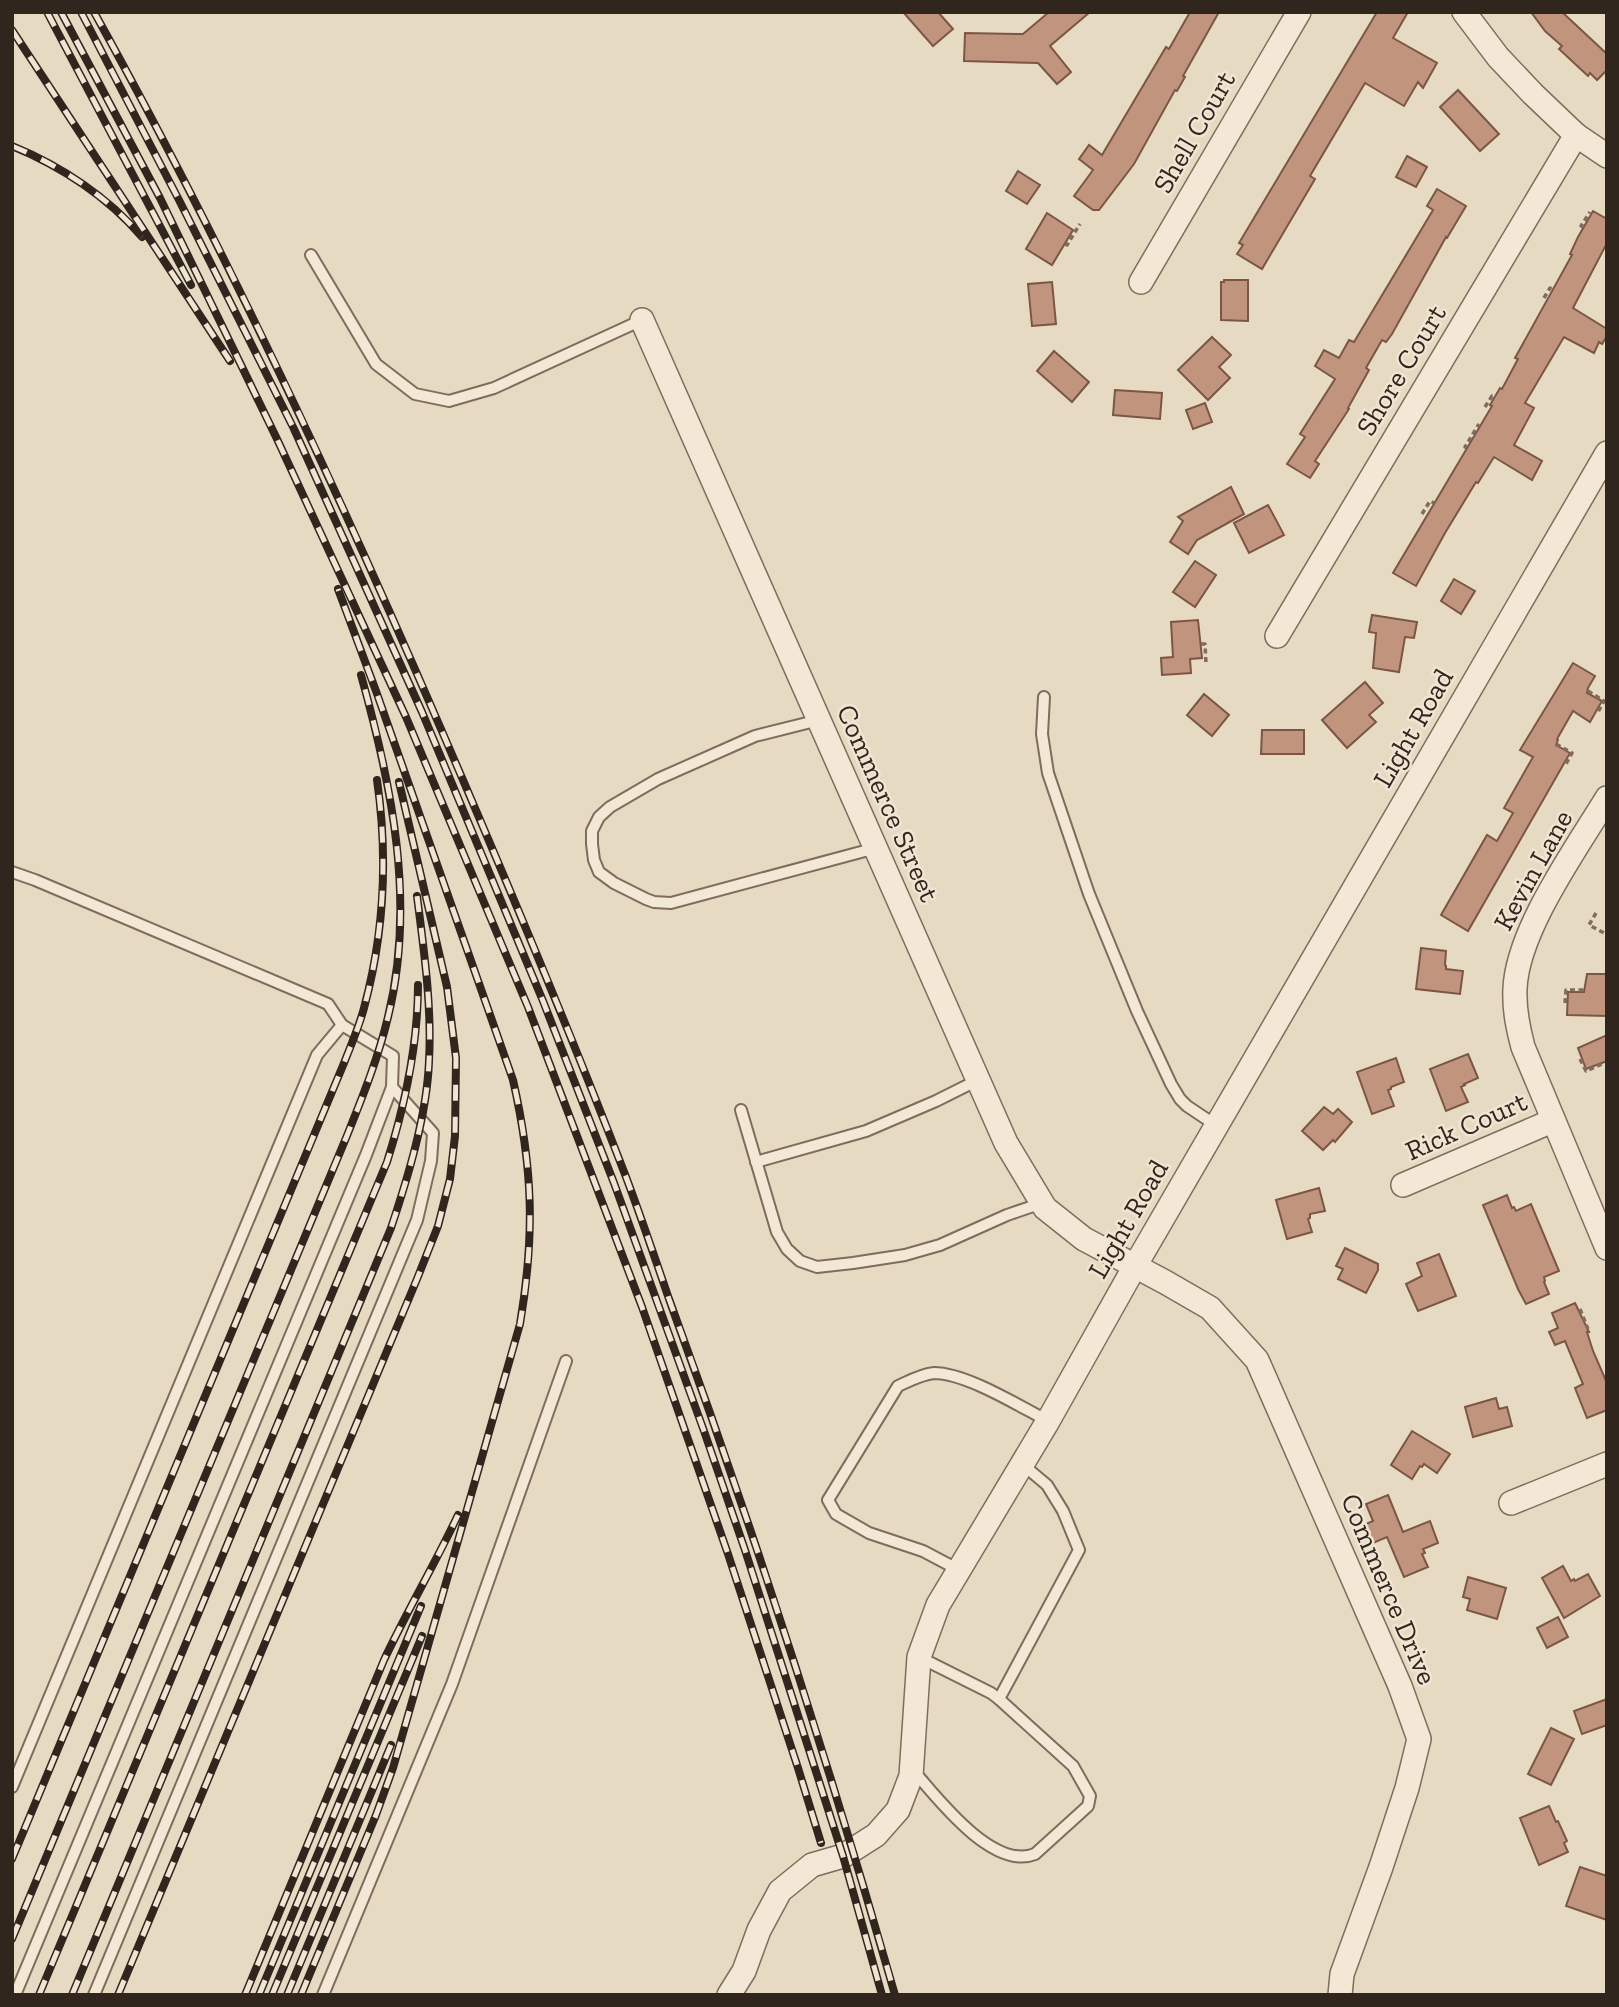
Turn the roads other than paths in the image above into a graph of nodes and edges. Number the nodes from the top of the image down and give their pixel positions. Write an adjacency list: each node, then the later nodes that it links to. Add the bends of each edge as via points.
1 (1299, 12): 6 (street, Shell Court)
2 (1464, 12): 3 (street, via 1498,57)
3 (1576, 135): 4 (street); 9 (street, Shore Court)
4 (1607, 156)
5 (311, 255): 7 (lane, via 376,364 415,394 449,401 494,388)
6 (1141, 282)
7 (642, 320): 11 (street, Commerce Street)
8 (1603, 466): 20 (street, Light Road)
9 (1277, 636)
10 (1044, 696): 20 (lane, via 1042,734 1048,773 1089,894 1171,1084 1180,1099)
11 (819, 720): 13 (street, Commerce Street); 13 (lane, via 755,736 658,779 610,807 592,831 599,872 646,899 671,903)
12 (1607, 798): 19 (street, Kevin Lane, via 1544,904 1522,951 1515,987 1523,1048)
13 (876, 848): 16 (street, Commerce Street)
14 (12, 873): 15 (lane, via 328,1004)
15 (342, 1025): 17 (lane, via 393,1056); 35 (lane, via 317,1055)
16 (978, 1080): 21 (lane, via 866,1131); 23 (street, Commerce Street, via 1006,1143)
17 (392, 1087): 36 (lane); 37 (lane, via 433,1133 417,1220)
18 (741, 1110): 21 (lane)
19 (1552, 1121): 22 (street, Rick Court); 24 (street, Kevin Lane)
20 (1217, 1126): 25 (street, Light Road)
21 (756, 1161): 23 (lane, via 777,1233 800,1261 817,1267 905,1255)
22 (1403, 1185)
23 (1042, 1203): 25 (street, Commerce Street, via 1084,1239)
24 (1607, 1248)
25 (1135, 1266): 27 (street, Light Road); 40 (street, Commerce Drive, via 1210,1308 1257,1360 1419,1739 1386,1854 1342,1974)
26 (566, 1362): 38 (lane, via 452,1684)
27 (1048, 1421): 28 (street, Light Road); 31 (lane, via 969,1381 933,1373 916,1378 898,1386 828,1500 836,1514 869,1533 923,1551)
28 (1022, 1464): 31 (street, Light Road); 33 (lane, via 1047,1485 1079,1550)
29 (1607, 1464): 30 (street)
30 (1511, 1503)
31 (959, 1570): 32 (street, Light Road, via 938,1605)
32 (919, 1657): 33 (lane); 34 (street, Light Road)
33 (999, 1699): 34 (lane, via 1073,1766 1090,1796 1088,1806 1035,1854 1026,1857 997,1850 960,1823)
34 (911, 1768): 39 (street, Light Road, via 898,1810 876,1835 843,1856 811,1865 780,1891)
35 (12, 1787)
36 (15, 1995)
37 (94, 1995)
38 (323, 1995)
39 (729, 1995)
40 (1340, 1995)

